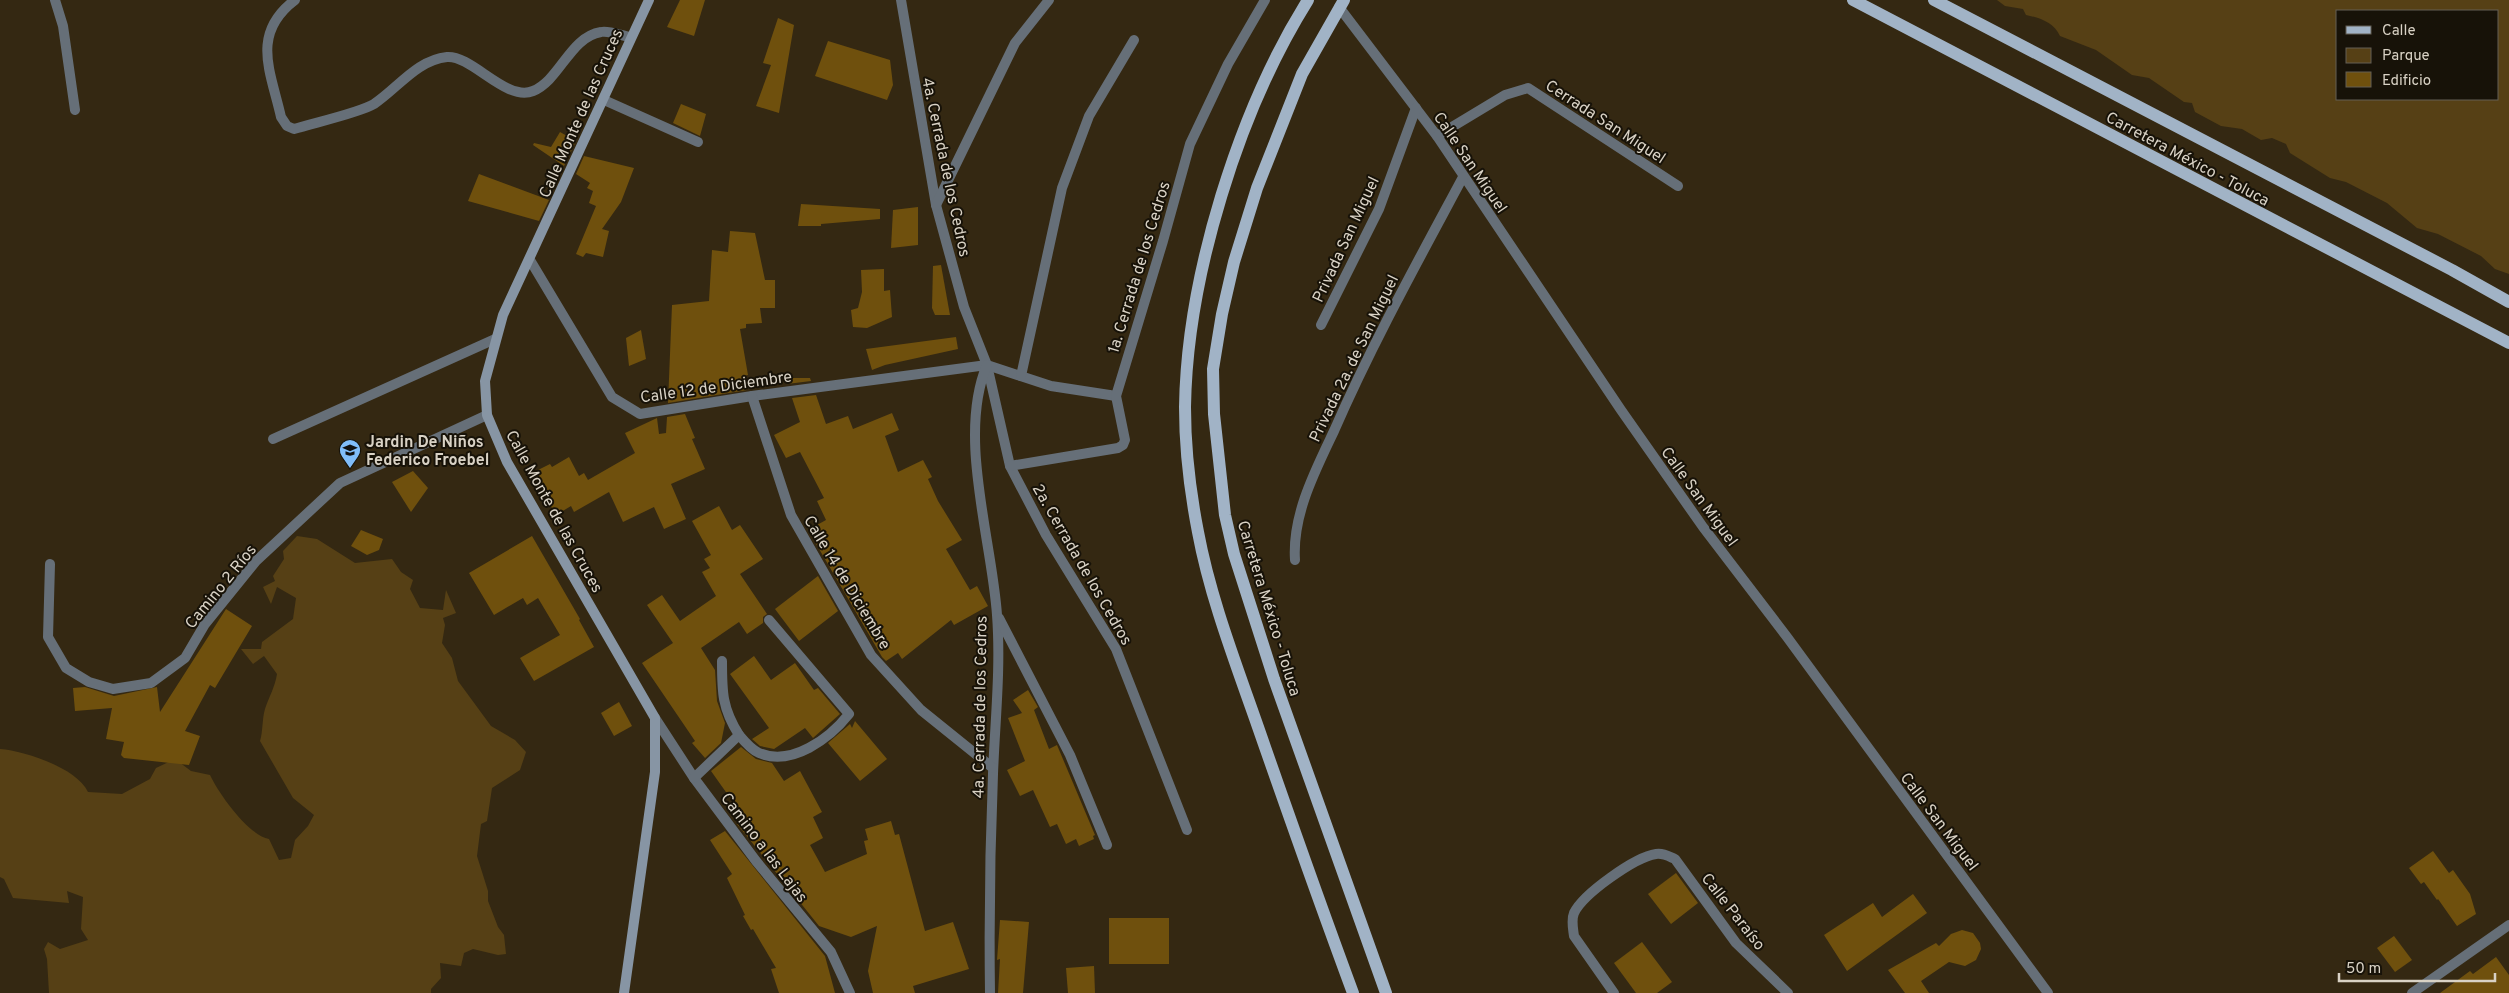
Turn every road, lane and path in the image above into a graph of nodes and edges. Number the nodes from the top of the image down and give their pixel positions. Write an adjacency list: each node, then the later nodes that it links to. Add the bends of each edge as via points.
1 (55, 0): 15 (street, via 63,26)
2 (295, 0): 11 (street, via 275,18 266,40 281,118 294,129 372,105 435,59 450,57 517,93 532,92 592,35 602,31)
3 (649, 0): 11 (street, Calle Monte de las Cruces)
4 (901, 0): 20 (street, 4a. Cerrada de los Cedros)
5 (1049, 0): 20 (street, via 1015,43)
6 (1264, 0): 29 (street, 1a. Cerrada de los Cedros, via 1228,64 1190,144)
7 (1308, 0): 48 (main road, via 1263,82 1227,179 1210,239 1186,376 1186,439 1192,498 1206,569 1241,679)
8 (1853, 0): 25 (main road, Carretera México - Toluca)
9 (1934, 0): 22 (main road, Carretera México - Toluca)
10 (1341, 4): 14 (street, Calle San Miguel); 49 (main road, Carretera México - Toluca, via 1302,74 1257,188 1234,262 1214,369 1214,414 1224,515 1236,563 1320,812)
11 (630, 37): 13 (street, Calle Monte de las Cruces)
12 (1134, 40): 27 (street, via 1089,116 1062,188)
13 (604, 100): 17 (street); 21 (street, Calle Monte de las Cruces)
14 (1416, 108): 16 (street, Calle San Miguel); 23 (street, Privada San Miguel, via 1379,209)
15 (75, 110)
16 (1437, 136): 18 (street, Calle San Miguel); 19 (street, Cerrada San Miguel, via 1505,95 1528,88)
17 (698, 142)
18 (1463, 177): 33 (street, Privada 2a. de San Miguel, via 1358,377 1316,470 1296,535); 52 (street, Calle San Miguel, via 1703,527)
19 (1678, 186)
20 (936, 206): 26 (street, 4a. Cerrada de los Cedros, via 964,307)
21 (530, 260): 24 (street, Calle Monte de las Cruces); 28 (street, Calle 12 de Diciembre, via 612,397 628,408 640,414)
22 (2509, 302)
23 (1321, 325)
24 (495, 339): 30 (street, Calle Monte de las Cruces, via 485,381); 31 (street)
25 (2509, 343)
26 (987, 365): 27 (street); 28 (street, Calle 12 de Diciembre); 32 (street, 2a. Cerrada de los Cedros); 35 (street, 4a. Cerrada de los Cedros, via 975,425 976,461)
27 (1021, 376): 29 (street, via 1051,386)
28 (752, 396): 40 (street, Calle 14 de Diciembre, via 791,515 871,655 921,710)
29 (1116, 396): 32 (street, 1a. Cerrada de los Cedros, via 1124,434 1123,445)
30 (487, 415): 34 (street, Camino 2 Ríos, via 340,483 256,560 204,624 185,658 150,683 113,689 89,682 66,668 48,637); 38 (street, Calle Monte de las Cruces, via 507,462)
31 (273, 438)
32 (1010, 466): 42 (street, 2a. Cerrada de los Cedros, via 1046,535 1116,649)
33 (1295, 560)
34 (50, 564)
35 (997, 615): 40 (street, 4a. Cerrada de los Cedros); 43 (street, via 1070,755)
36 (769, 620): 39 (street, via 849,714 837,728 807,750 784,756 759,753)
37 (722, 661): 39 (street, via 727,716)
38 (655, 718): 41 (street, Camino a las Lajas); 45 (street, via 655,772)
39 (739, 735): 41 (street)
40 (993, 768): 47 (street, 4a. Cerrada de los Cedros, via 989,872)
41 (694, 778): 46 (street, Camino a las Lajas, via 793,909 830,952)
42 (1188, 830)
43 (1107, 845)
44 (2509, 926): 53 (street)
45 (624, 993)
46 (850, 993)
47 (990, 993)
48 (1353, 993)
49 (1386, 993)
50 (1614, 993): 51 (street, Calle Paraíso, via 1581,947 1572,926 1573,914 1581,902 1638,860 1655,854 1666,854 1675,859 1736,943)
51 (1788, 993)
52 (2048, 993)
53 (2412, 993)

